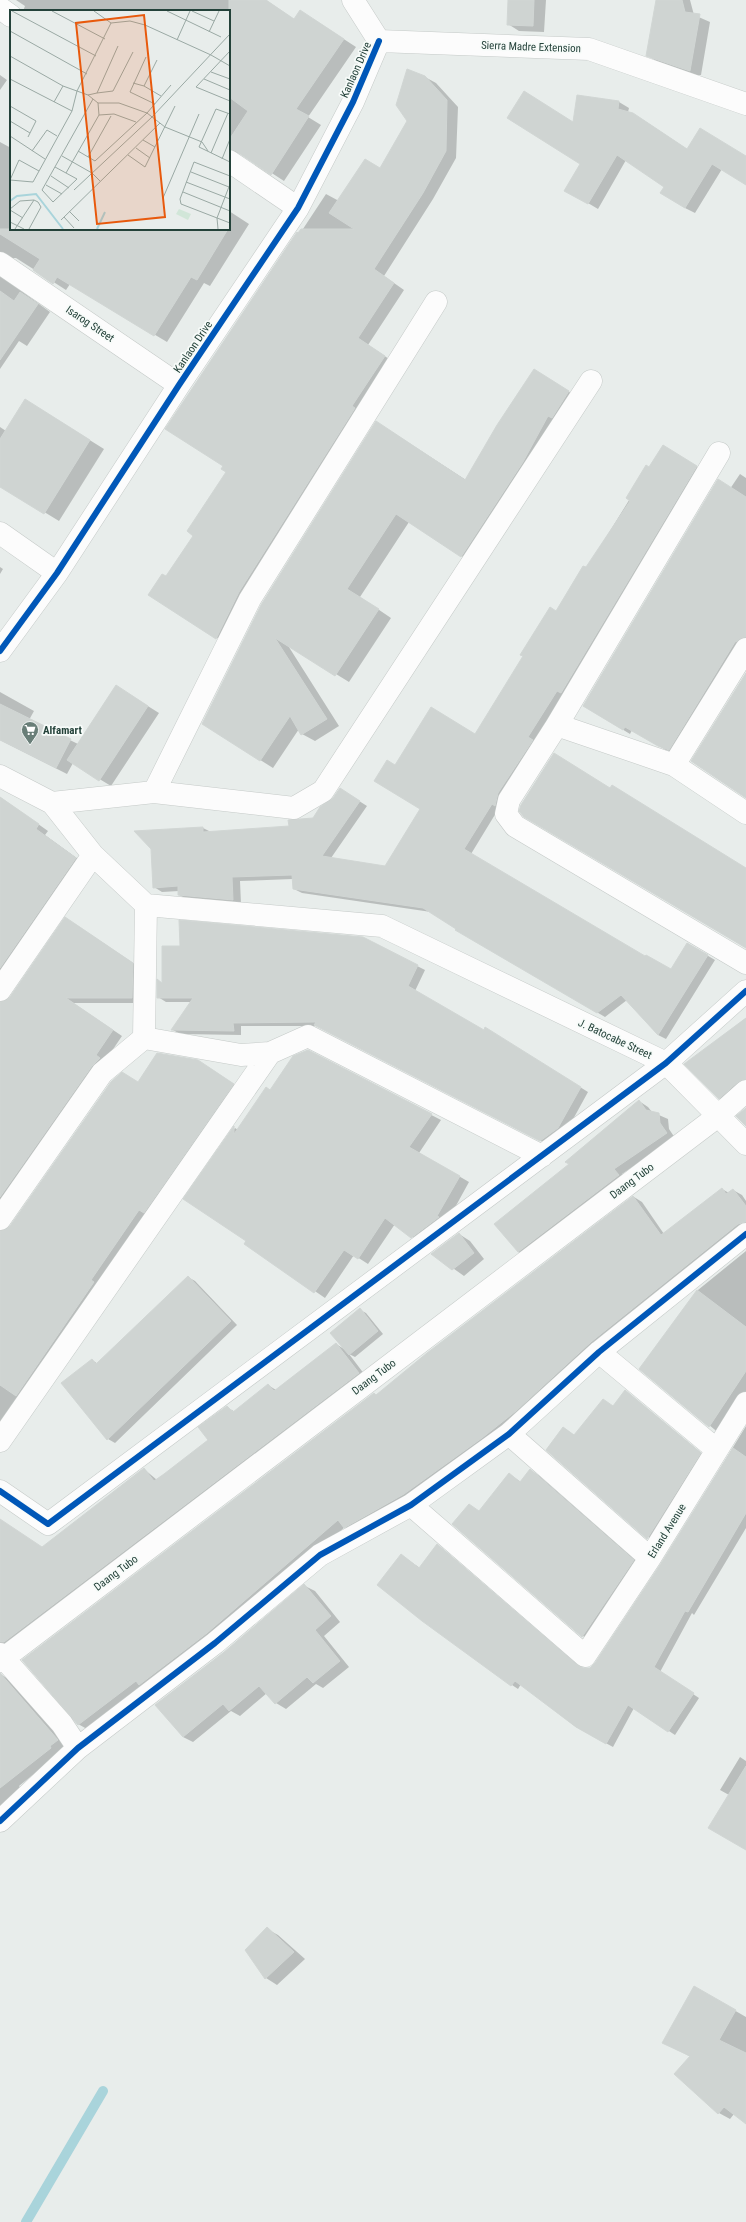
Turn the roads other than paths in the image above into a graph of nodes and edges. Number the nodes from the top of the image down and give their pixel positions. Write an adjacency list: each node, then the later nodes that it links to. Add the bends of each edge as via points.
1 (353, 0): 4 (street)
2 (0, 8): 3 (street)
3 (10, 15)
4 (379, 41): 5 (street, Sierra Madre Extension, via 589,50); 7 (street, Kanlaon Drive, via 353,102)
5 (746, 104)
6 (230, 162): 7 (street)
7 (298, 208): 11 (street, Kanlaon Drive)
8 (0, 263): 11 (street, Isarog Street)
9 (436, 302): 20 (street, via 250,598)
10 (591, 381): 20 (street, via 323,791 294,808)
11 (179, 385): 14 (street, Kanlaon Drive)
12 (719, 453): 17 (street)
13 (0, 534): 14 (street)
14 (57, 573): 16 (street, Kanlaon Drive)
15 (746, 649): 18 (street)
16 (0, 652)
17 (557, 725): 18 (street); 25 (street, via 509,800 506,814 515,826)
18 (674, 765): 22 (street)
19 (0, 776): 21 (street)
20 (154, 792): 21 (street)
21 (52, 803): 23 (street)
22 (746, 813)
23 (93, 855): 24 (street); 26 (street)
24 (146, 905): 28 (street); 30 (street, J. Batocabe Street, via 382,926)
25 (746, 963)
26 (0, 990)
27 (746, 992): 30 (street)
28 (144, 1038): 29 (street, via 241,1055); 35 (street, via 102,1073)
29 (270, 1053): 34 (street, via 308,1036); 40 (street)
30 (666, 1063): 32 (street, J. Batocabe Street); 34 (street)
31 (746, 1091): 32 (street, Daang Tubo)
32 (718, 1116): 33 (street, J. Batocabe Street); 45 (street, Daang Tubo)
33 (746, 1144)
34 (542, 1156): 42 (street, via 48,1524)
35 (0, 1219)
36 (746, 1234): 37 (street)
37 (599, 1352): 39 (street); 41 (street)
38 (746, 1403): 41 (street, Erland Avenue)
39 (509, 1434): 43 (street); 44 (street)
40 (0, 1442)
41 (717, 1450): 44 (street, Erland Avenue)
42 (0, 1491)
43 (411, 1504): 44 (street, Erland Avenue, via 585,1656); 46 (street, via 320,1554 215,1643)
44 (650, 1558)
45 (2, 1658): 46 (street, via 62,1724)
46 (78, 1748): 47 (street)
47 (0, 1821)

